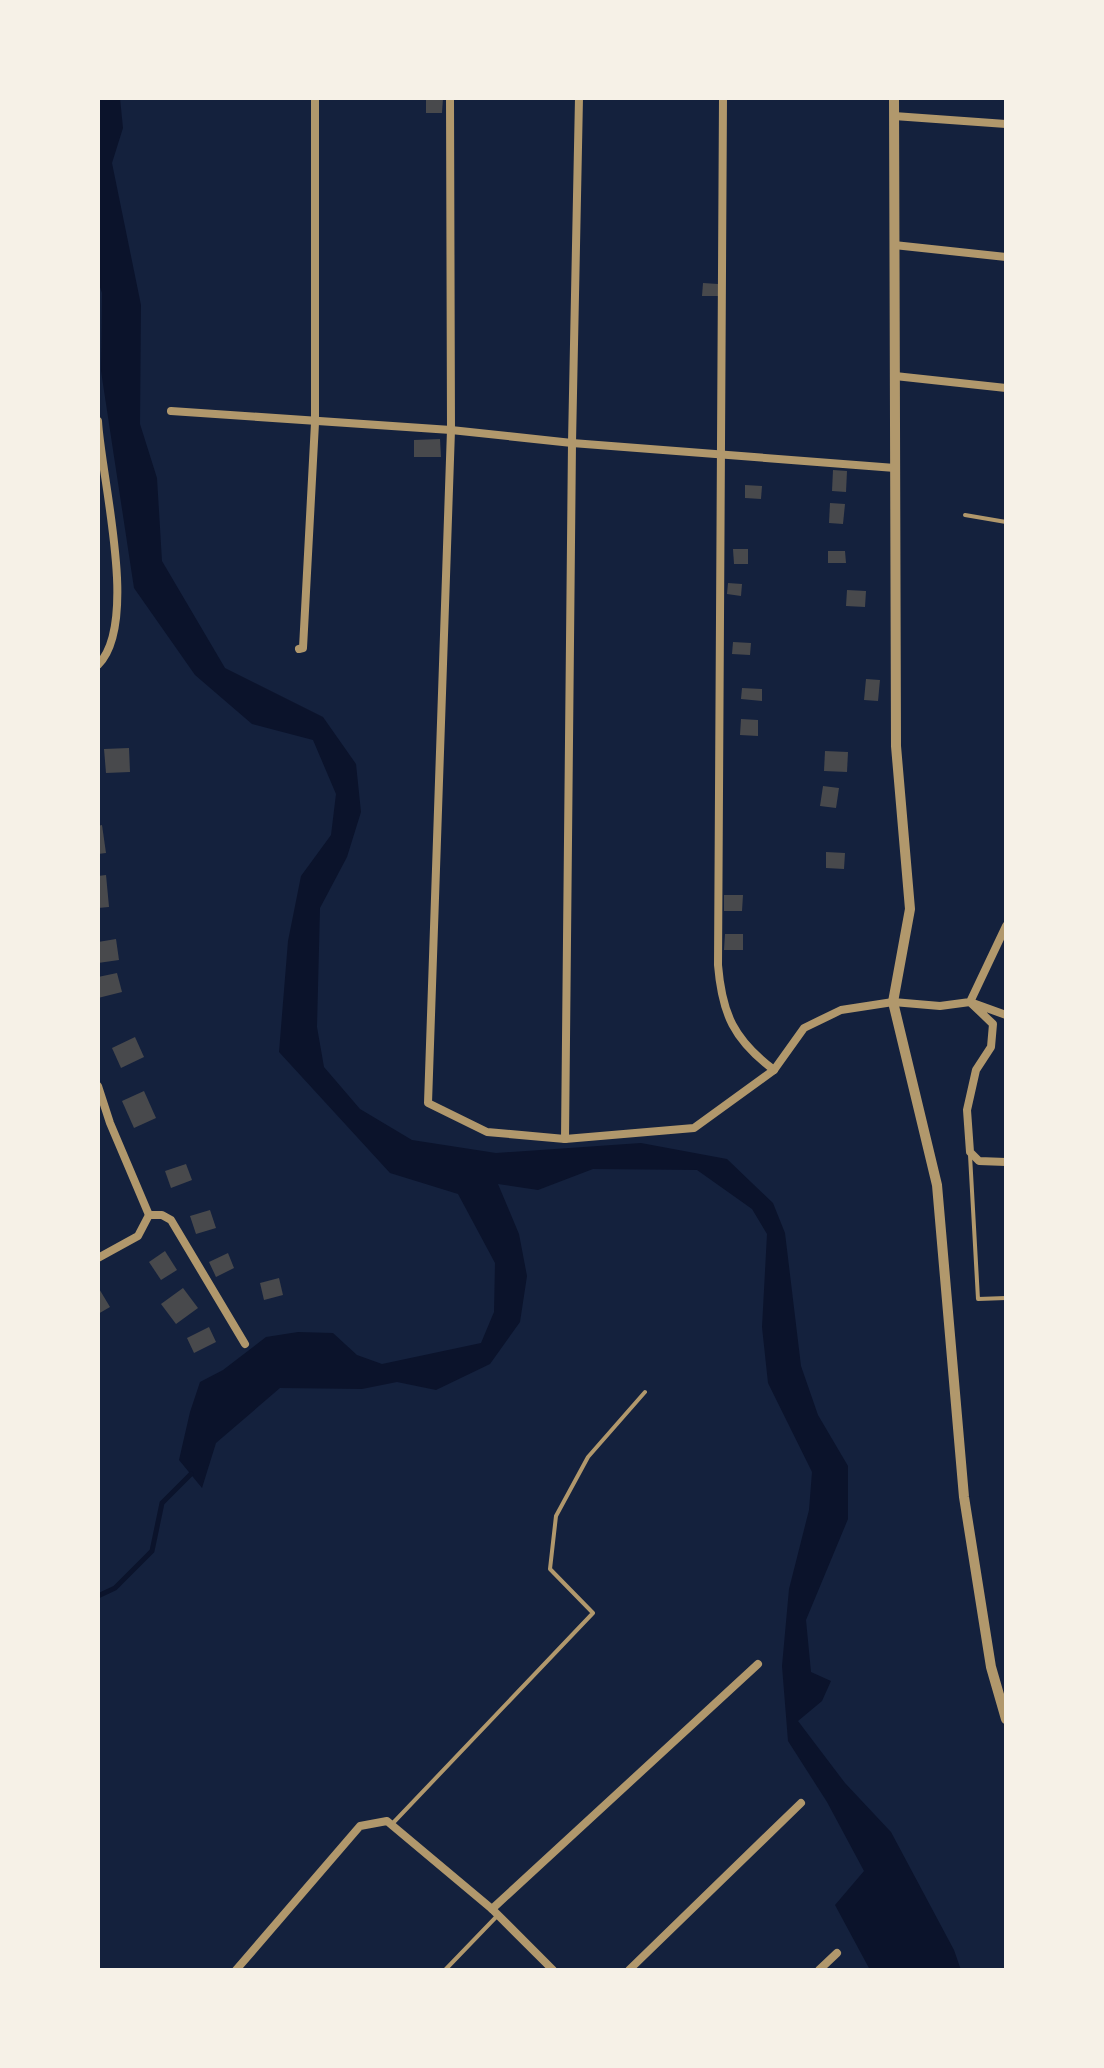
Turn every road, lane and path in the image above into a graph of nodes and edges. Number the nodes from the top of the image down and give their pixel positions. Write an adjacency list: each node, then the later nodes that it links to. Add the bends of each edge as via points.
1 (315, 98): 14 (street)
2 (450, 98): 15 (street)
3 (579, 98): 16 (street)
4 (723, 98): 17 (street)
5 (894, 98): 6 (street)
6 (894, 116): 7 (street); 8 (street)
7 (1006, 124)
8 (894, 245): 9 (street); 10 (street)
9 (1006, 257)
10 (895, 376): 11 (street); 18 (street)
11 (1006, 388)
12 (171, 411): 14 (street)
13 (98, 421): 22 (street, via 115,539 117,616 106,657)
14 (315, 423): 15 (street); 21 (street)
15 (451, 430): 16 (street); 29 (street, via 428,1103 487,1132)
16 (572, 443): 17 (street); 29 (street)
17 (720, 454): 18 (street); 27 (street, via 719,980 733,1028)
18 (895, 468): 24 (street, via 896,746 910,909)
19 (965, 515): 20 (lane)
20 (1006, 522)
21 (299, 649)
22 (98, 665)
23 (1006, 926): 25 (street)
24 (893, 1002): 25 (street); 27 (street, via 841,1010 804,1028); 38 (street, via 937,1185 964,1497 991,1667)
25 (970, 1002): 26 (street); 30 (street, via 993,1024 991,1047 976,1070 967,1110)
26 (1006, 1015)
27 (774, 1070): 29 (street, via 694,1128)
28 (98, 1086): 32 (street)
29 (565, 1139)
30 (970, 1152): 31 (street, via 979,1161); 34 (lane, via 978,1299)
31 (1006, 1162)
32 (149, 1215): 33 (street, via 138,1236); 35 (street, via 171,1220)
33 (98, 1258)
34 (1006, 1298)
35 (245, 1344)
36 (645, 1392): 40 (lane, via 588,1457 556,1516 550,1569 593,1613)
37 (758, 1664): 41 (street)
38 (1006, 1719)
39 (801, 1803): 46 (street)
40 (391, 1825): 41 (street); 43 (street, via 387,1821 360,1826)
41 (495, 1912): 44 (lane); 45 (street)
42 (837, 1953): 47 (street)
43 (235, 1969)
44 (445, 1970)
45 (553, 1970)
46 (629, 1970)
47 (819, 1970)

